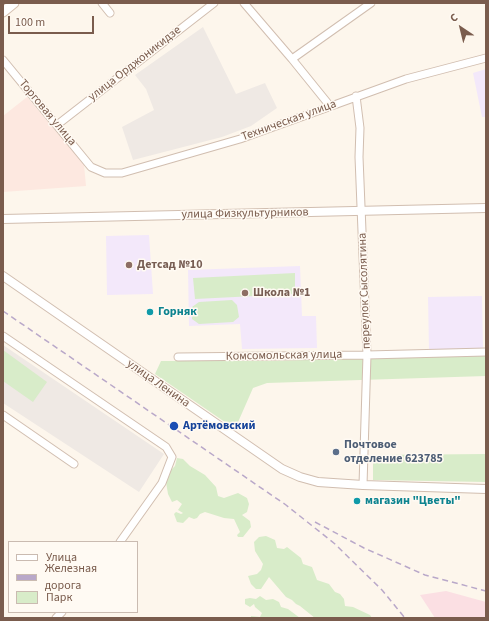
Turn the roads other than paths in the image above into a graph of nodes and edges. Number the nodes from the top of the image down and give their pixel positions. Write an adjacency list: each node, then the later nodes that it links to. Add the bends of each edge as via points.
1 (14, 3): 6 (main road)
2 (102, 3): 7 (street)
3 (214, 3): 13 (street, улица Орджоникидзе)
4 (244, 3): 9 (street)
5 (371, 3): 9 (street)
6 (3, 12)
7 (110, 13)
8 (486, 58): 11 (street, Техническая улица, via 406,79)
9 (292, 59): 12 (street)
10 (3, 60): 13 (street, Торговая улица)
11 (356, 96): 12 (street, Техническая улица); 16 (street, переулок Сысолятина, via 360,128)
12 (330, 106): 14 (street, Техническая улица, via 240,139 122,173 105,173)
13 (57, 125): 14 (street, Торговая улица)
14 (91, 167)
15 (486, 208): 16 (street, улица Физкультурников)
16 (362, 212): 17 (street, улица Физкультурников); 21 (street, переулок Сысолятина)
17 (3, 219)
18 (3, 276): 25 (street, улица Ленина, via 282,469 318,482)
19 (3, 336): 27 (street, via 166,447 172,457 162,483)
20 (486, 352): 21 (street, Комсомольская улица)
21 (367, 355): 22 (street, Комсомольская улица); 25 (street, переулок Сысолятина)
22 (178, 358)
23 (3, 415): 24 (street)
24 (74, 464)
25 (364, 485): 26 (street, улица Ленина)
26 (486, 489)
27 (121, 541)

